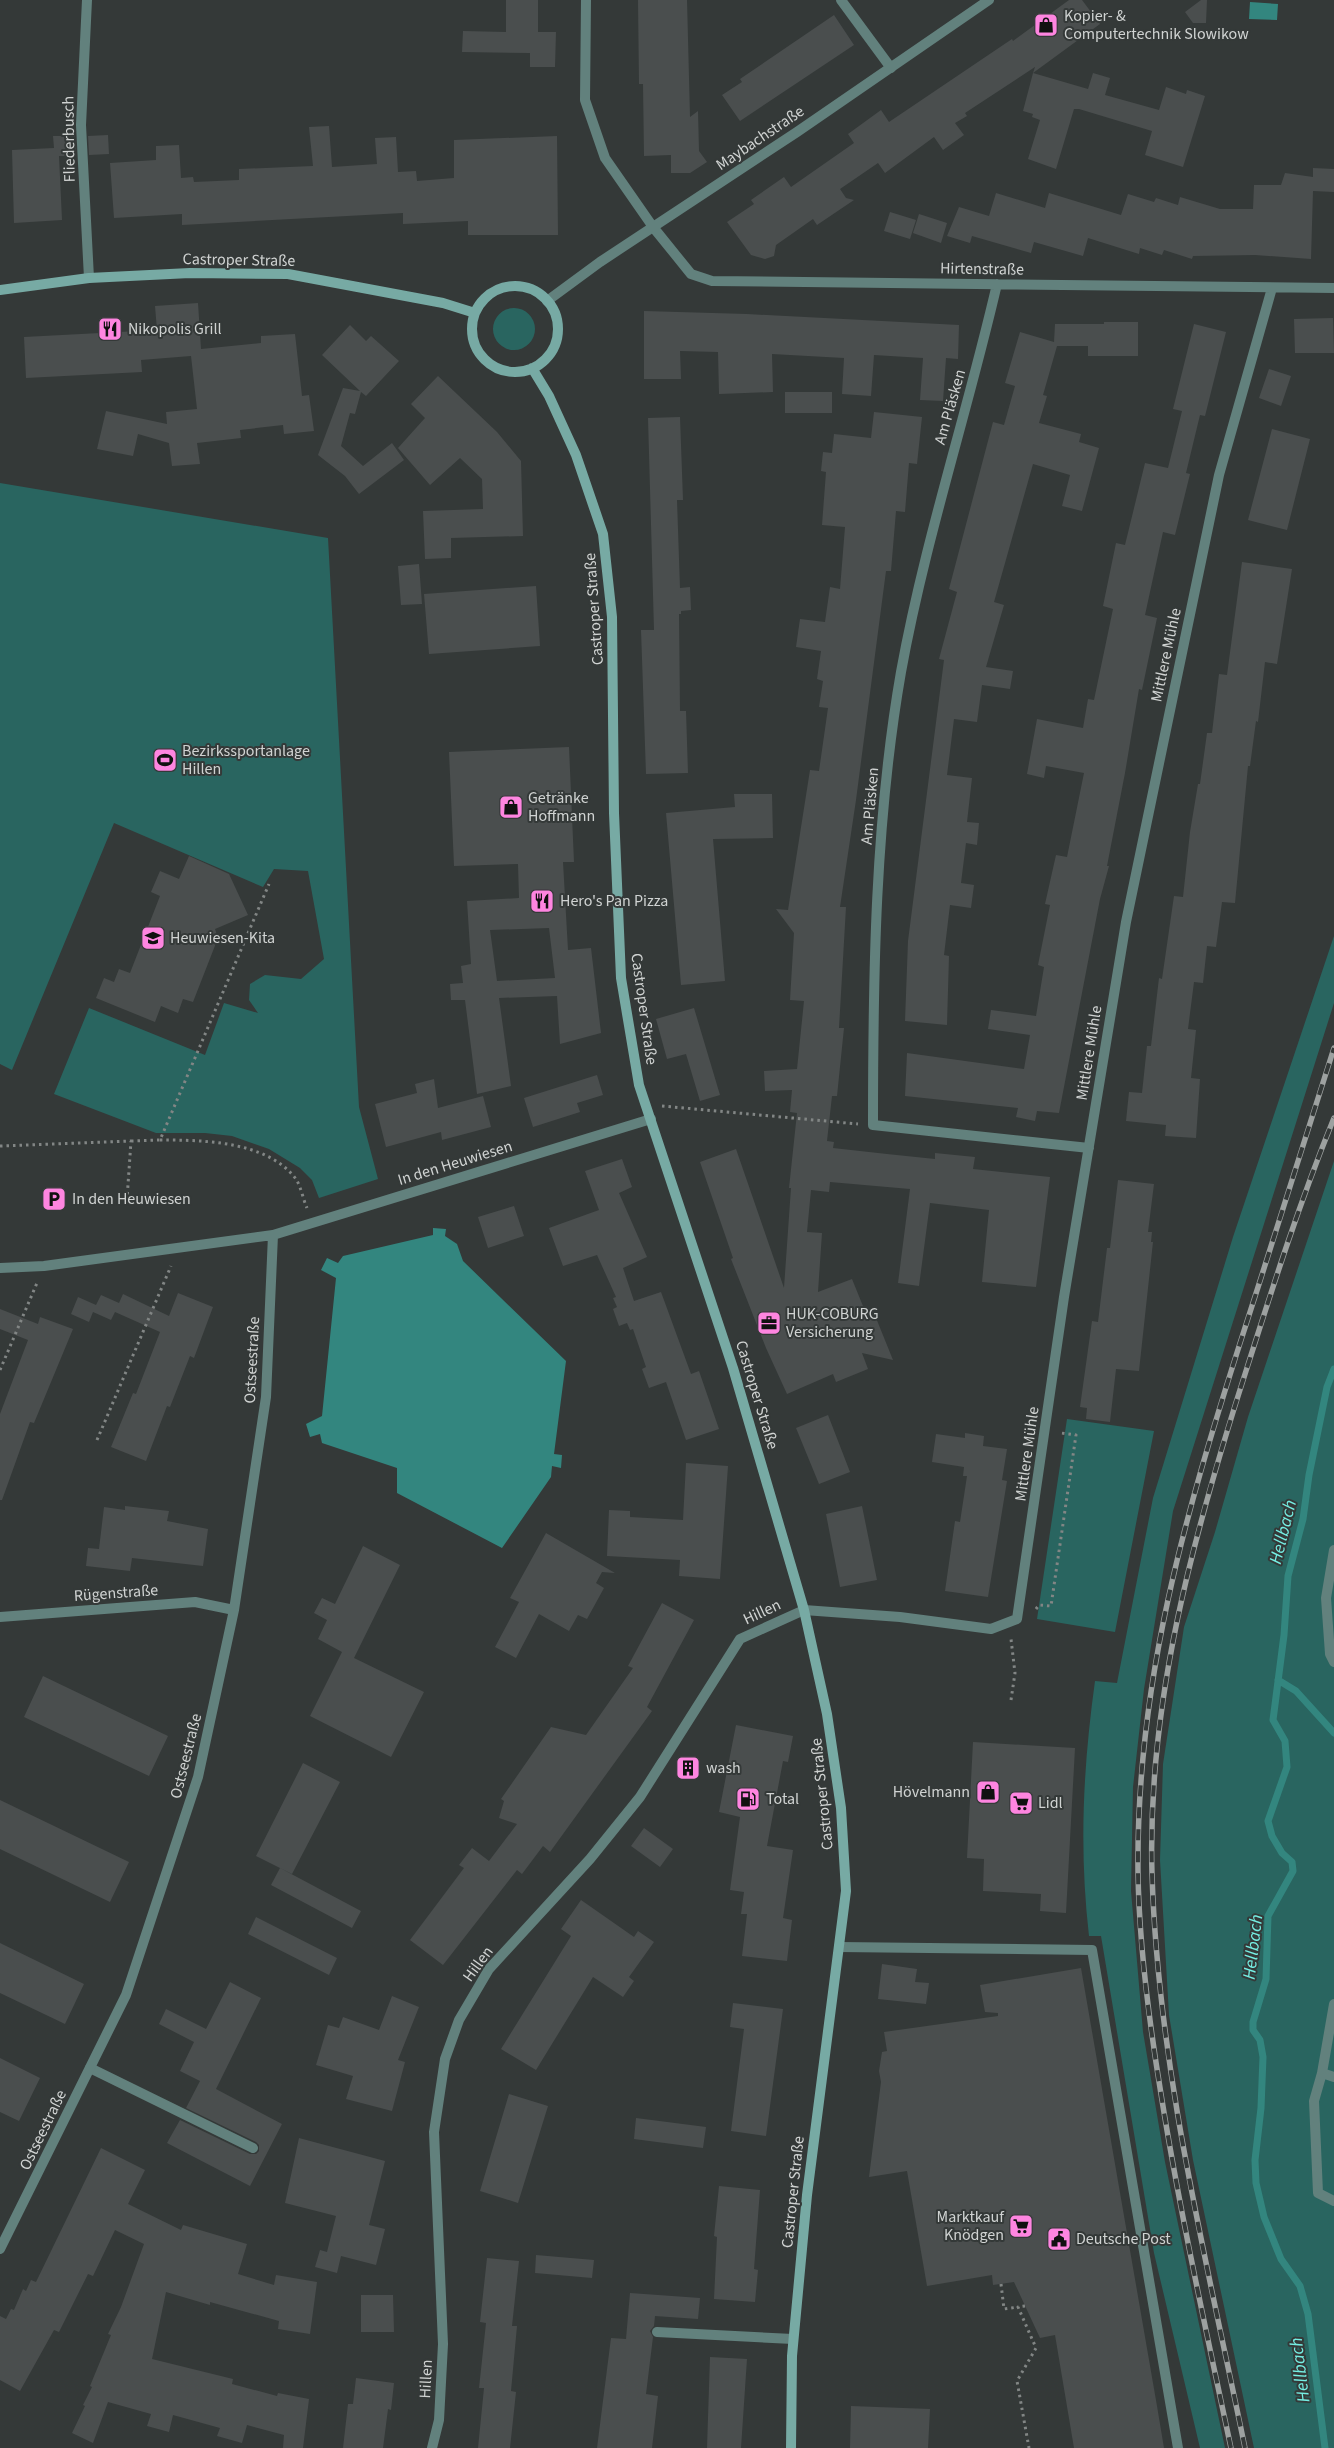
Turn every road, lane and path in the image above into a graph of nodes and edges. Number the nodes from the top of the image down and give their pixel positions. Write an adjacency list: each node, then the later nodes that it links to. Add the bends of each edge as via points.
1 (87, 0): 7 (street, Fliederbusch, via 81,125)
2 (586, 0): 6 (street, Hirtenstraße, via 585,100 605,158)
3 (841, 0): 5 (street)
4 (989, 0): 5 (street, Maybachstraße)
5 (891, 68): 6 (street, Maybachstraße)
6 (652, 227): 8 (street, Hirtenstraße, via 691,274 712,281); 12 (street, Maybachstraße)
7 (89, 278): 11 (main road, Castroper Straße); 13 (main road, Castroper Straße, via 190,273 288,274 425,299)
8 (997, 284): 9 (street, Hirtenstraße); 18 (street, Am Pläsken, via 923,567 901,673 884,800 872,980)
9 (1272, 288): 10 (street, Hirtenstraße); 22 (street, Mittlere Mühle, via 1219,475 1126,922)
10 (1334, 288)
11 (0, 290)
12 (547, 301): 13 (main road, via 538,293 514,286 490,294); 14 (main road, via 554,312 557,338 544,360)
13 (475, 313): 14 (main road, via 473,338 485,360 508,371)
14 (532, 368): 16 (main road, Castroper Straße, via 549,396 576,455 603,534 612,617 614,813 621,978)
15 (269, 884): 19 (path)
16 (644, 1104): 17 (main road, Castroper Straße); 18 (path)
17 (651, 1119): 24 (street, In den Heuwiesen); 34 (main road, Castroper Straße, via 733,1368)
18 (872, 1125): 22 (street)
19 (160, 1140): 20 (path); 24 (path, via 205,1140 239,1146 276,1160 296,1180)
20 (131, 1141): 21 (path); 23 (path)
21 (0, 1146)
22 (1089, 1148): 30 (street, Mittlere Mühle)
23 (127, 1199)
24 (312, 1223): 25 (street, In den Heuwiesen)
25 (273, 1235): 26 (street, In den Heuwiesen); 33 (street, Ostseestraße, via 266,1398)
26 (179, 1247): 27 (street, In den Heuwiesen); 31 (path)
27 (44, 1266): 28 (street, In den Heuwiesen); 29 (path)
28 (0, 1268)
29 (0, 1370)
30 (1046, 1431): 35 (path, via 1076,1434 1051,1606 1039,1605); 37 (street, Mittlere Mühle, via 1017,1619)
31 (98, 1440)
32 (1334, 1550): 38 (street, via 1326,1598 1330,1654)
33 (234, 1610): 36 (street, Rügenstraße, via 195,1602); 42 (street, Ostseestraße, via 198,1777 126,1995)
34 (804, 1610): 37 (street, via 900,1617 991,1629); 40 (main road, Castroper Straße, via 827,1714 841,1808 846,1891); 53 (street, Hillen, via 740,1639 640,1797 590,1859 489,1969 459,2020 445,2059 434,2132 443,2344 439,2420)
35 (1035, 1611)
36 (0, 1617)
37 (1006, 1623): 39 (path, via 1010,1630 1015,1673)
38 (1334, 1662)
39 (1010, 1700)
40 (838, 1947): 52 (main road, Castroper Straße, via 807,2195); 56 (street, via 1092,1950)
41 (1334, 2004): 43 (street)
42 (90, 2068): 45 (street); 47 (street, Ostseestraße)
43 (1322, 2073): 44 (street); 46 (street, via 1314,2101 1318,2193)
44 (1334, 2077)
45 (253, 2148)
46 (1334, 2201)
47 (0, 2250)
48 (1001, 2284): 50 (path, via 1004,2309)
49 (1025, 2306): 50 (path)
50 (1018, 2307): 55 (path, via 1036,2348 1017,2381)
51 (657, 2332): 52 (street)
52 (793, 2339): 54 (main road, Castroper Straße)
53 (432, 2448)
54 (790, 2448)
55 (1029, 2448)
56 (1178, 2448)

